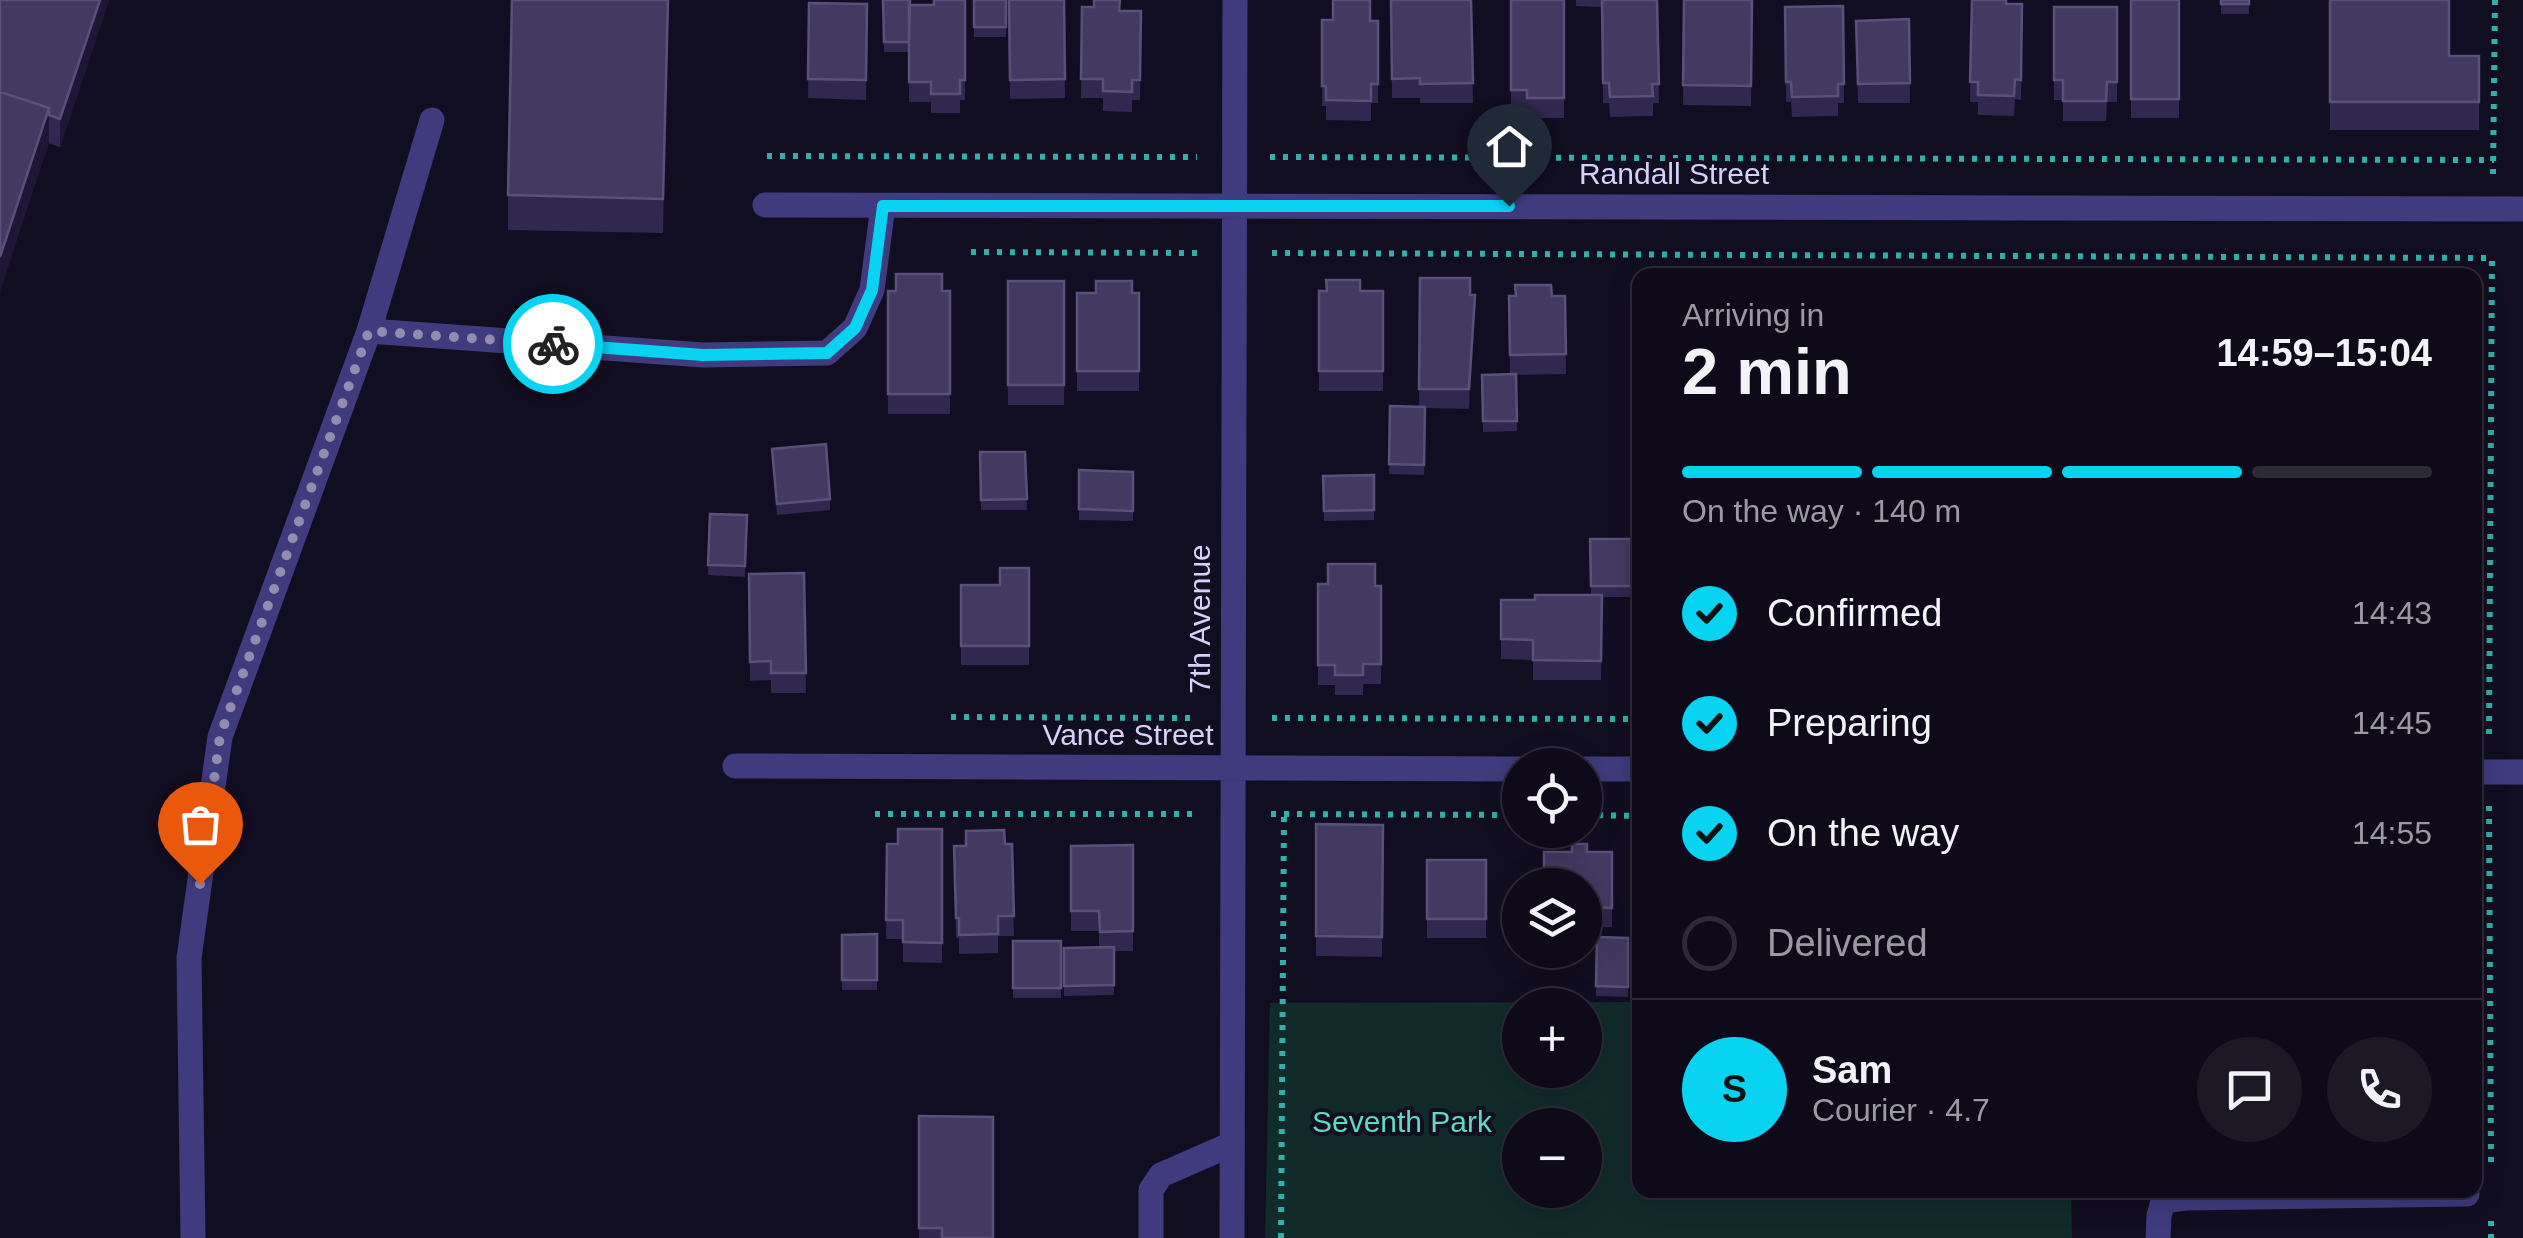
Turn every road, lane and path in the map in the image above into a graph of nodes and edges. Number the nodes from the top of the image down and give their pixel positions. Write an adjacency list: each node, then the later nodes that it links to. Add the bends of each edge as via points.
1 (1235, 0): 5 (street, 7th Avenue)
2 (2495, 0): 6 (path)
3 (432, 120): 15 (street)
4 (767, 156): 5 (path)
5 (1234, 157): 6 (path); 9 (street, 7th Avenue)
6 (2494, 160): 10 (path)
7 (765, 205): 8 (street, Randall Street)
8 (883, 206): 9 (street, Randall Street); 15 (street, via 872,290 855,328 827,353 703,355)
9 (1234, 206): 10 (street, Randall Street); 13 (street, 7th Avenue)
10 (2493, 209): 11 (street, Randall Street); 14 (path)
11 (2523, 209)
12 (970, 252): 13 (path)
13 (1234, 253): 14 (path); 17 (street, 7th Avenue)
14 (2492, 258): 20 (path)
15 (369, 331): 37 (street, via 220,736 189,958)
16 (951, 717): 17 (path)
17 (1233, 718): 18 (path); 22 (street, 7th Avenue)
18 (1632, 720)
19 (2482, 722): 20 (path)
20 (2489, 722): 26 (path)
21 (735, 766): 22 (street, Vance Street)
22 (1233, 768): 23 (street, Vance Street); 33 (street, 7th Avenue)
23 (1502, 769)
24 (1602, 769): 25 (street)
25 (1632, 770)
26 (2482, 772): 27 (street); 32 (path)
27 (2523, 772)
28 (1284, 814): 40 (path)
29 (1602, 816): 30 (path)
30 (1632, 816)
31 (2482, 818): 32 (path)
32 (2489, 818): 34 (path)
33 (1232, 1144): 38 (street, via 1161,1174 1151,1190); 39 (street, 7th Avenue)
34 (2491, 1178)
35 (2185, 1198): 41 (street, via 2164,1201)
36 (2491, 1218): 42 (path)
37 (194, 1238)
38 (1151, 1238)
39 (1232, 1238)
40 (1281, 1238)
41 (2158, 1238)
42 (2491, 1238)

